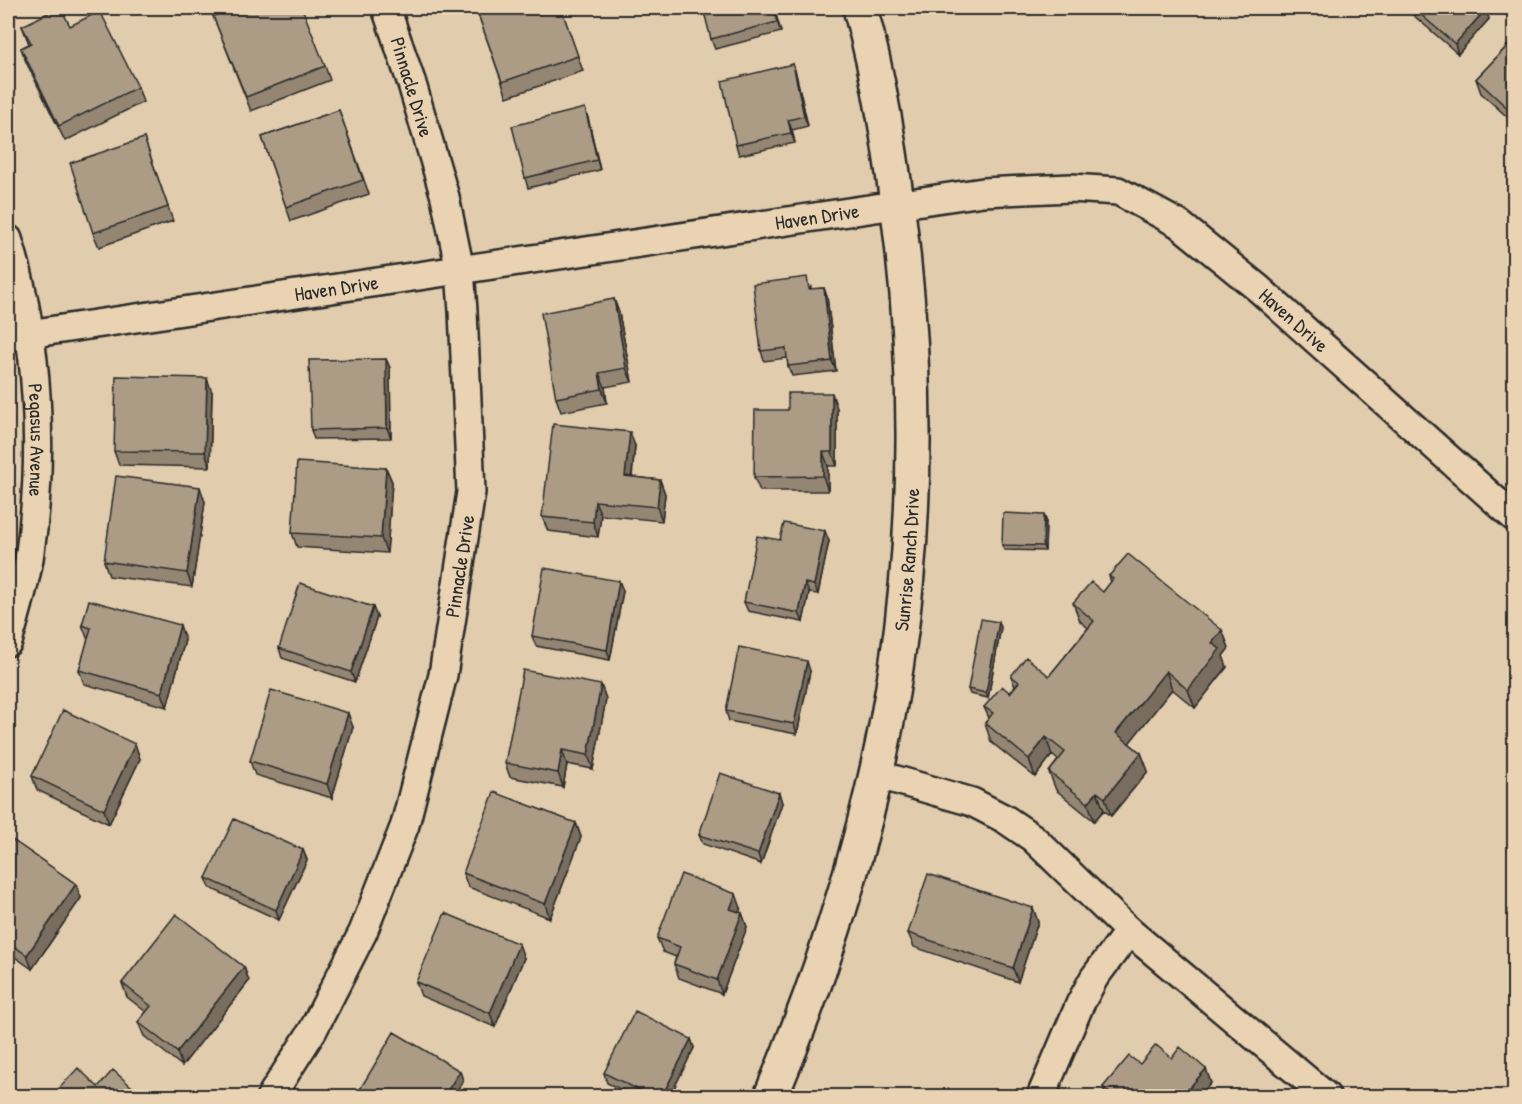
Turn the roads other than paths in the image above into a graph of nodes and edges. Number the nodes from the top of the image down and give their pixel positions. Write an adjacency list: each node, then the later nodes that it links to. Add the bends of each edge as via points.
1 (386, 8): 5 (street, Pinnacle Drive, via 445,196)
2 (860, 8): 3 (street, Sunrise Ranch Drive, via 883,108)
3 (898, 205): 5 (street, Haven Drive); 7 (street, Haven Drive, via 984,192 1071,188 1118,191 1179,224 1259,289); 9 (street, Sunrise Ranch Drive, via 910,325 914,456 905,598)
4 (8, 238): 6 (street, Pegasus Avenue, via 14,259)
5 (460, 270): 6 (street, Haven Drive); 11 (street, Pinnacle Drive, via 471,492 443,675 405,825 363,932 313,1030)
6 (18, 335): 8 (street, Pegasus Avenue, via 36,409 36,486 29,559)
7 (1515, 517)
8 (8, 642)
9 (876, 774): 10 (street, via 972,802 1005,819 1033,838); 12 (street, Sunrise Ranch Drive, via 838,911)
10 (1130, 930): 13 (street, via 1080,1004); 14 (street)
11 (271, 1096)
12 (771, 1096)
13 (1041, 1096)
14 (1326, 1096)

